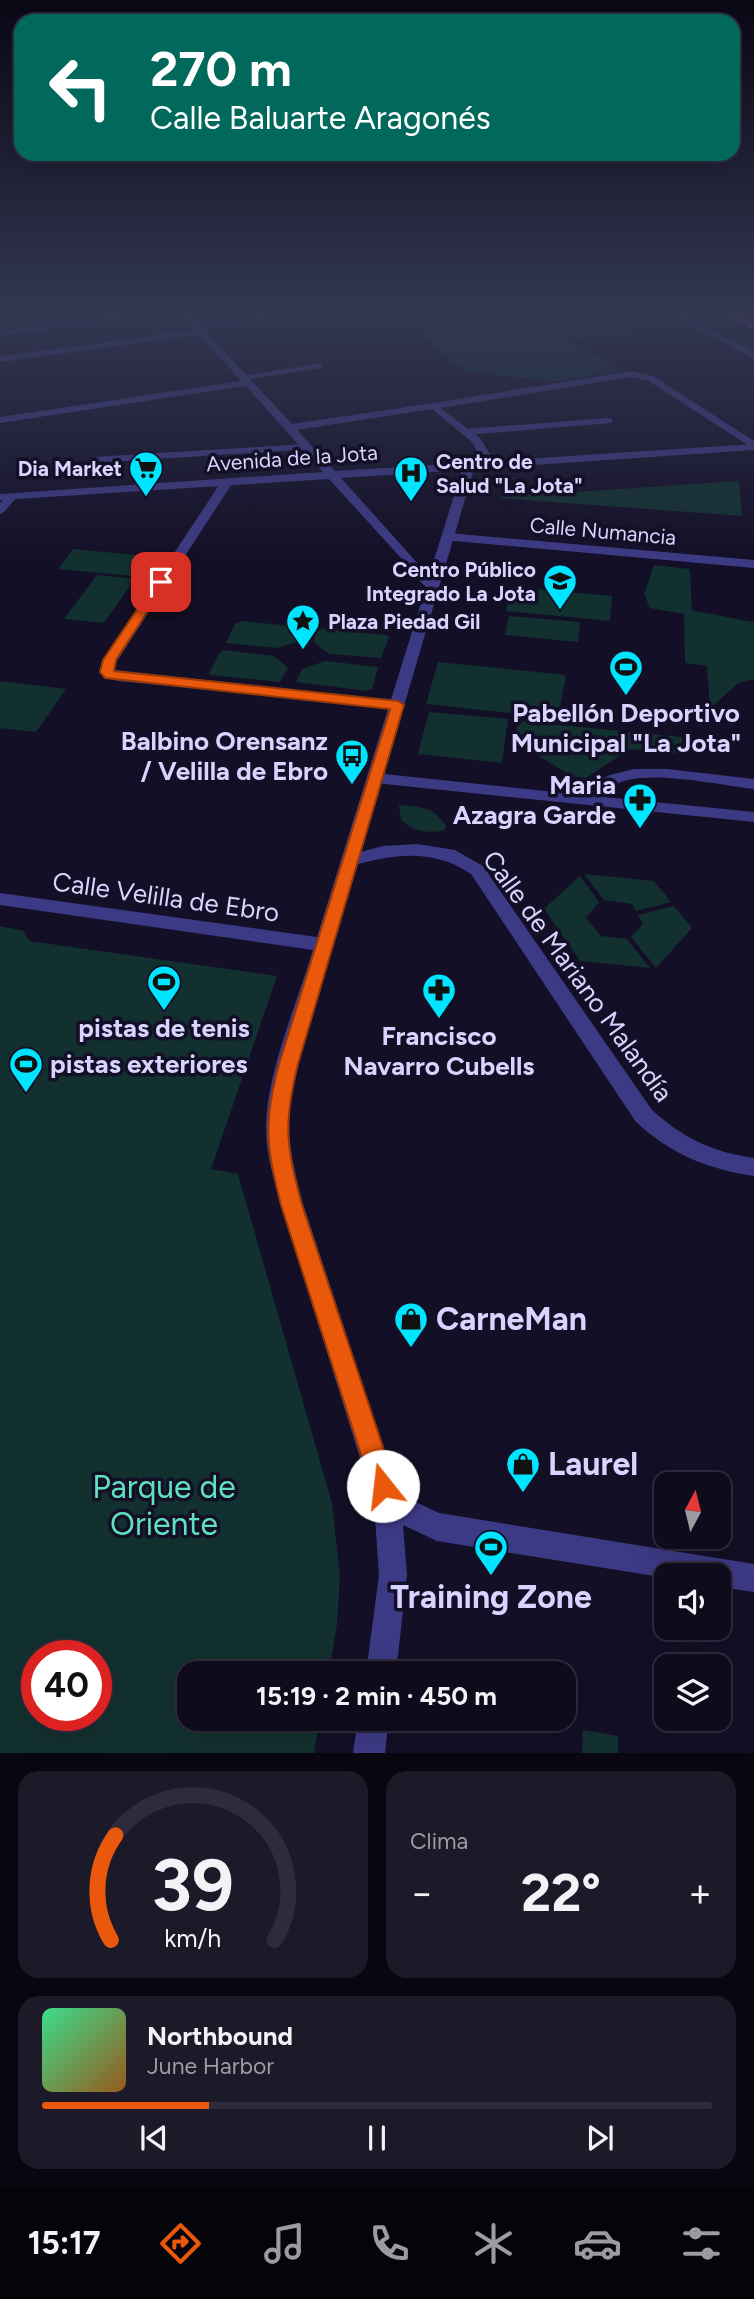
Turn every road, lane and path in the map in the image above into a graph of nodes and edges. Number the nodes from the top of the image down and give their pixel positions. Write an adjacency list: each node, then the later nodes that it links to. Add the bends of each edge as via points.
1 (136, 398): 6 (street)
2 (261, 398): 8 (street)
3 (483, 398): 5 (street)
4 (680, 398): 10 (street)
5 (434, 406): 8 (street); 9 (street)
6 (0, 420)
7 (608, 421): 9 (street)
8 (289, 428): 11 (street)
9 (466, 432): 13 (street)
10 (754, 446): 13 (street, Avenida de la Jota)
11 (306, 447): 12 (street); 15 (street)
12 (95, 460)
13 (490, 464): 14 (street, Avenida de la Jota)
14 (469, 466): 15 (street, Avenida de la Jota); 19 (street)
15 (331, 475): 16 (street, Avenida de la Jota); 20 (street)
16 (227, 482): 17 (street, Avenida de la Jota); 24 (street, via 106,672 118,677)
17 (6, 496): 18 (street)
18 (0, 510)
19 (449, 537): 21 (street); 22 (street, Calle Numancia)
20 (406, 556): 21 (street); 23 (street)
21 (441, 562): 23 (street)
22 (754, 564)
23 (433, 587): 24 (street)
24 (398, 705): 26 (street)
25 (648, 774): 27 (street); 28 (street, via 622,776); 29 (street, via 634,779 632,787 638,797)
26 (375, 778): 28 (street); 31 (street)
27 (754, 784)
28 (573, 799): 29 (street)
29 (657, 807): 30 (street)
30 (754, 817)
31 (351, 860): 33 (street); 34 (street, Calle de Mariano Malandía, via 426,849 465,860 477,870 644,1116 699,1156)
32 (0, 898): 33 (street, Calle Velilla de Ebro)
33 (324, 945): 35 (street, via 279,1100 276,1130 292,1205)
34 (754, 1167)
35 (388, 1503): 36 (street, via 437,1527); 37 (street, via 393,1575)
36 (754, 1578)
37 (383, 1661)
38 (372, 1731): 39 (street)
39 (369, 1753)

